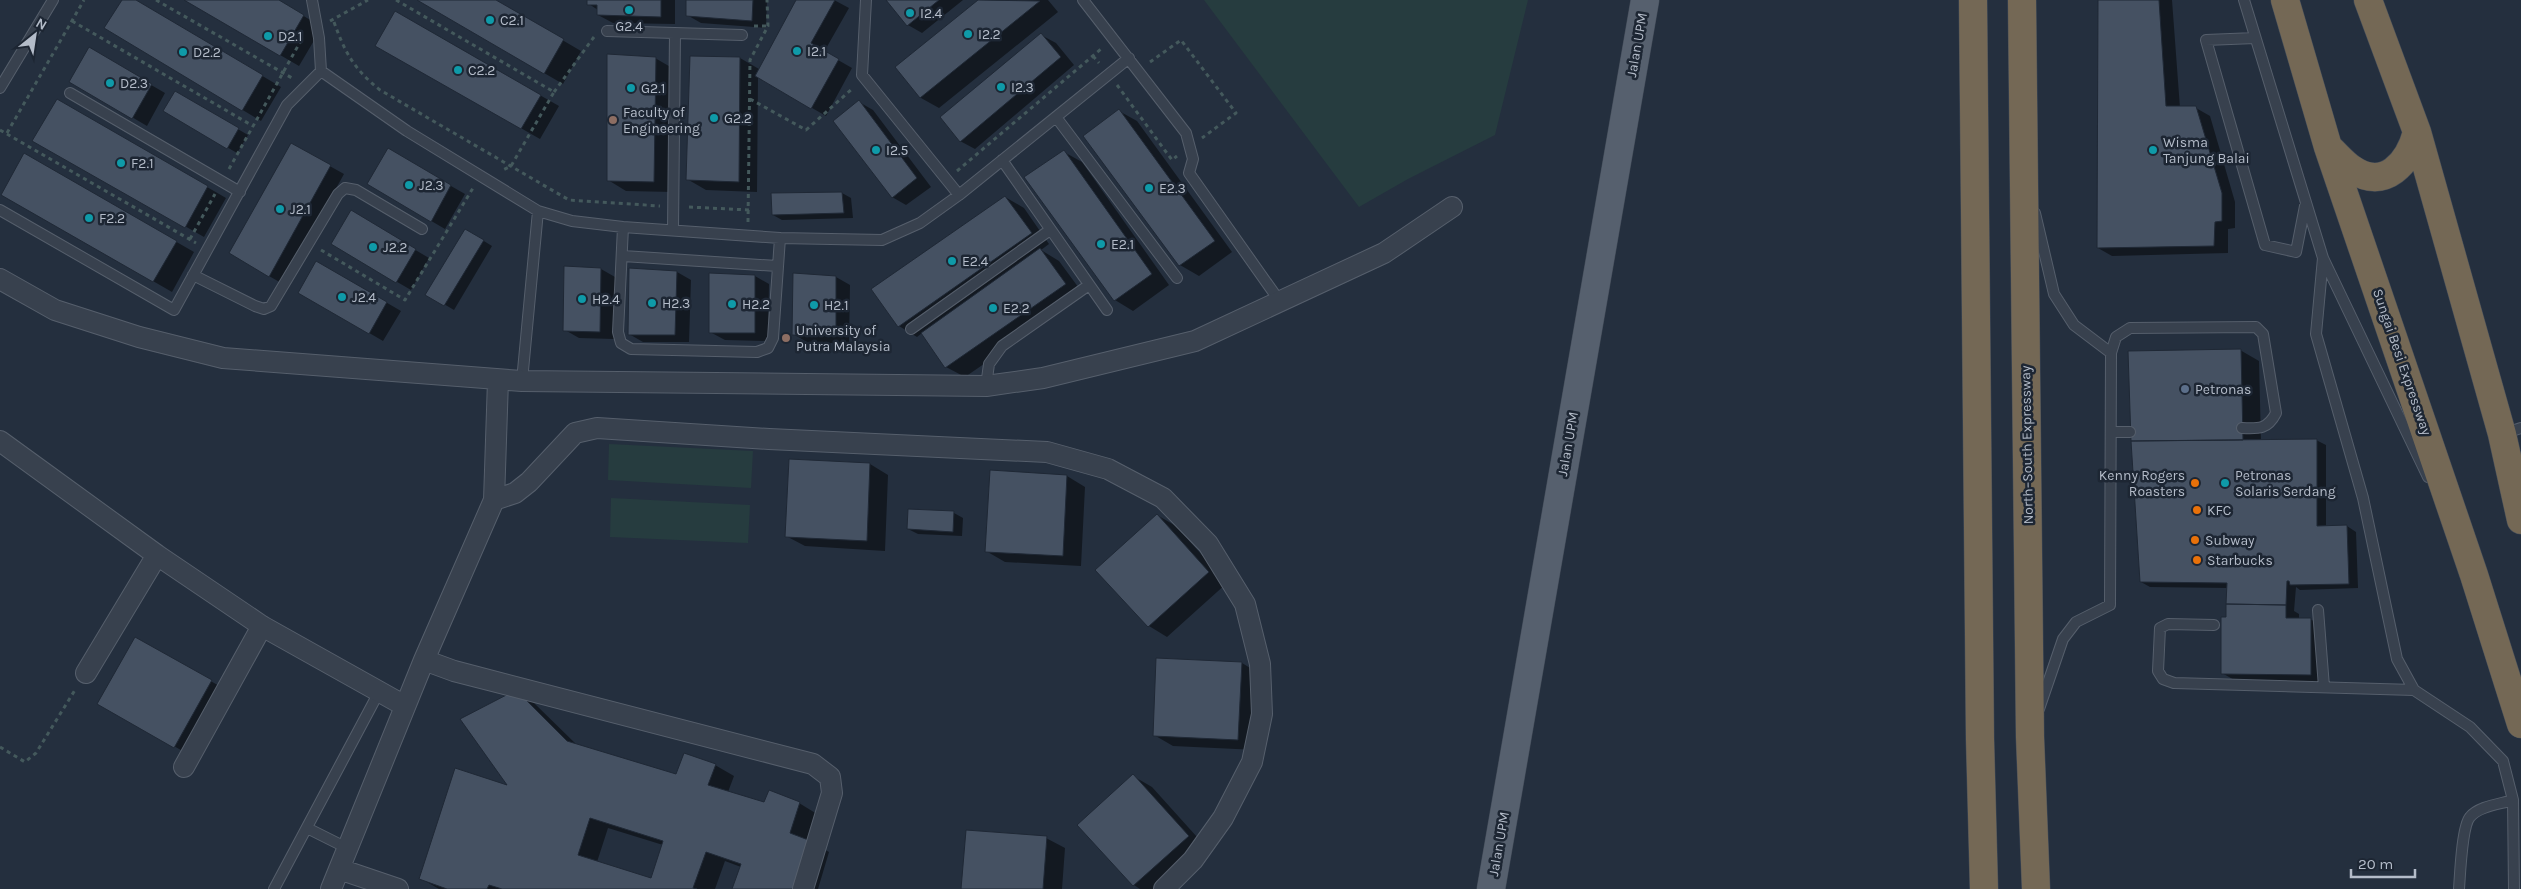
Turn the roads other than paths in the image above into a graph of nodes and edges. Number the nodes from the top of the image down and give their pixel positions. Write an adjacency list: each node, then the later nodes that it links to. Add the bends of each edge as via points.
1 (52, 0): 17 (lane)
2 (312, 0): 16 (lane)
3 (866, 0): 25 (lane, via 862,75)
4 (1083, 0): 15 (lane)
5 (1645, 0): 79 (main road, Jalan UPM)
6 (1973, 0): 80 (highway)
7 (2022, 0): 23 (highway, North–South Expressway)
8 (2244, 0): 14 (lane)
9 (2285, 0): 21 (highway, Sungai Besi Expressway)
10 (2368, 0): 20 (highway)
11 (607, 31): 12 (lane)
12 (675, 33): 13 (lane); 32 (lane)
13 (742, 35)
14 (2255, 38): 26 (lane); 26 (lane, via 2206,40 2265,245 2296,252)
15 (1129, 58): 19 (lane); 42 (lane, via 1186,133 1193,158 1189,174)
16 (321, 71): 24 (lane, via 287,105); 29 (lane, via 407,131)
17 (0, 88)
18 (70, 93): 24 (lane)
19 (1056, 117): 22 (lane); 39 (lane)
20 (2417, 132): 21 (highway, via 2412,150 2401,165 2387,175 2372,176 2353,170); 50 (highway)
21 (2328, 147): 57 (highway, Sungai Besi Expressway)
22 (1002, 160): 25 (lane); 33 (lane)
23 (2024, 166): 45 (lane, via 2054,294 2074,325); 68 (highway, North–South Expressway)
24 (240, 192): 38 (lane)
25 (959, 195): 34 (lane, via 920,223 882,240)
26 (2306, 203): 36 (lane)
27 (1452, 207): 42 (street, via 1384,253)
28 (0, 210): 38 (lane, via 174,310)
29 (538, 212): 30 (lane, via 572,221); 47 (lane)
30 (623, 227): 32 (lane); 35 (lane)
31 (422, 229): 38 (lane, via 356,190 345,188 338,194 271,306 264,309 255,306)
32 (673, 230): 34 (lane)
33 (1050, 230): 41 (lane); 44 (lane)
34 (780, 238): 37 (lane)
35 (623, 256): 37 (lane); 37 (lane, via 618,332 621,343 631,349 757,352 768,348 774,338)
36 (2322, 258): 57 (lane); 64 (lane, via 2316,334 2363,498 2397,659)
37 (777, 266)
38 (193, 275)
39 (1176, 278)
40 (0, 279): 46 (street, via 56,310 139,337 223,358)
41 (1089, 285): 43 (lane); 48 (lane, via 1002,346 989,364)
42 (1281, 303): 48 (street, via 1195,341 1043,378)
43 (1107, 310)
44 (911, 329)
45 (2111, 353): 49 (lane, via 2116,337 2130,328 2256,327 2263,334 2276,413 2270,424 2261,429); 51 (lane)
46 (498, 380): 47 (street); 54 (street)
47 (522, 381): 48 (street)
48 (986, 386)
49 (2242, 428)
50 (2512, 431): 55 (highway)
51 (2110, 432): 52 (lane); 68 (lane, via 2110,604 2076,622 2063,639)
52 (2130, 432)
53 (0, 442): 56 (street)
54 (494, 500): 61 (street); 78 (street, via 515,492 528,482 575,433 597,428 1047,452 1108,469 1164,498 1208,544 1245,604 1260,664 1262,714 1252,762 1223,818 1193,860)
55 (2521, 520)
56 (157, 555): 60 (street); 62 (street)
57 (2474, 575): 67 (highway, Sungai Besi Expressway)
58 (2318, 610): 63 (lane)
59 (2214, 625): 63 (lane, via 2168,624 2160,628 2158,671 2163,679 2174,683)
60 (262, 626): 65 (street); 69 (street)
61 (424, 660): 66 (street); 77 (street, via 454,671 813,764 830,777 832,793)
62 (86, 673)
63 (2324, 687): 64 (lane)
64 (2414, 690): 70 (lane, via 2470,727 2503,761)
65 (379, 692): 66 (street); 71 (lane)
66 (405, 706): 72 (street)
67 (2521, 724)
68 (2030, 737): 81 (highway, North–South Expressway)
69 (184, 767)
70 (2513, 800): 82 (lane, via 2480,810 2470,817 2464,836); 83 (lane)
71 (307, 828): 72 (lane); 74 (lane)
72 (347, 848): 73 (street)
73 (339, 869): 75 (street); 76 (street)
74 (274, 889)
75 (331, 889)
76 (398, 889)
77 (803, 889)
78 (1164, 889)
79 (1491, 889)
80 (1984, 889)
81 (2036, 889)
82 (2459, 889)
83 (2514, 889)

